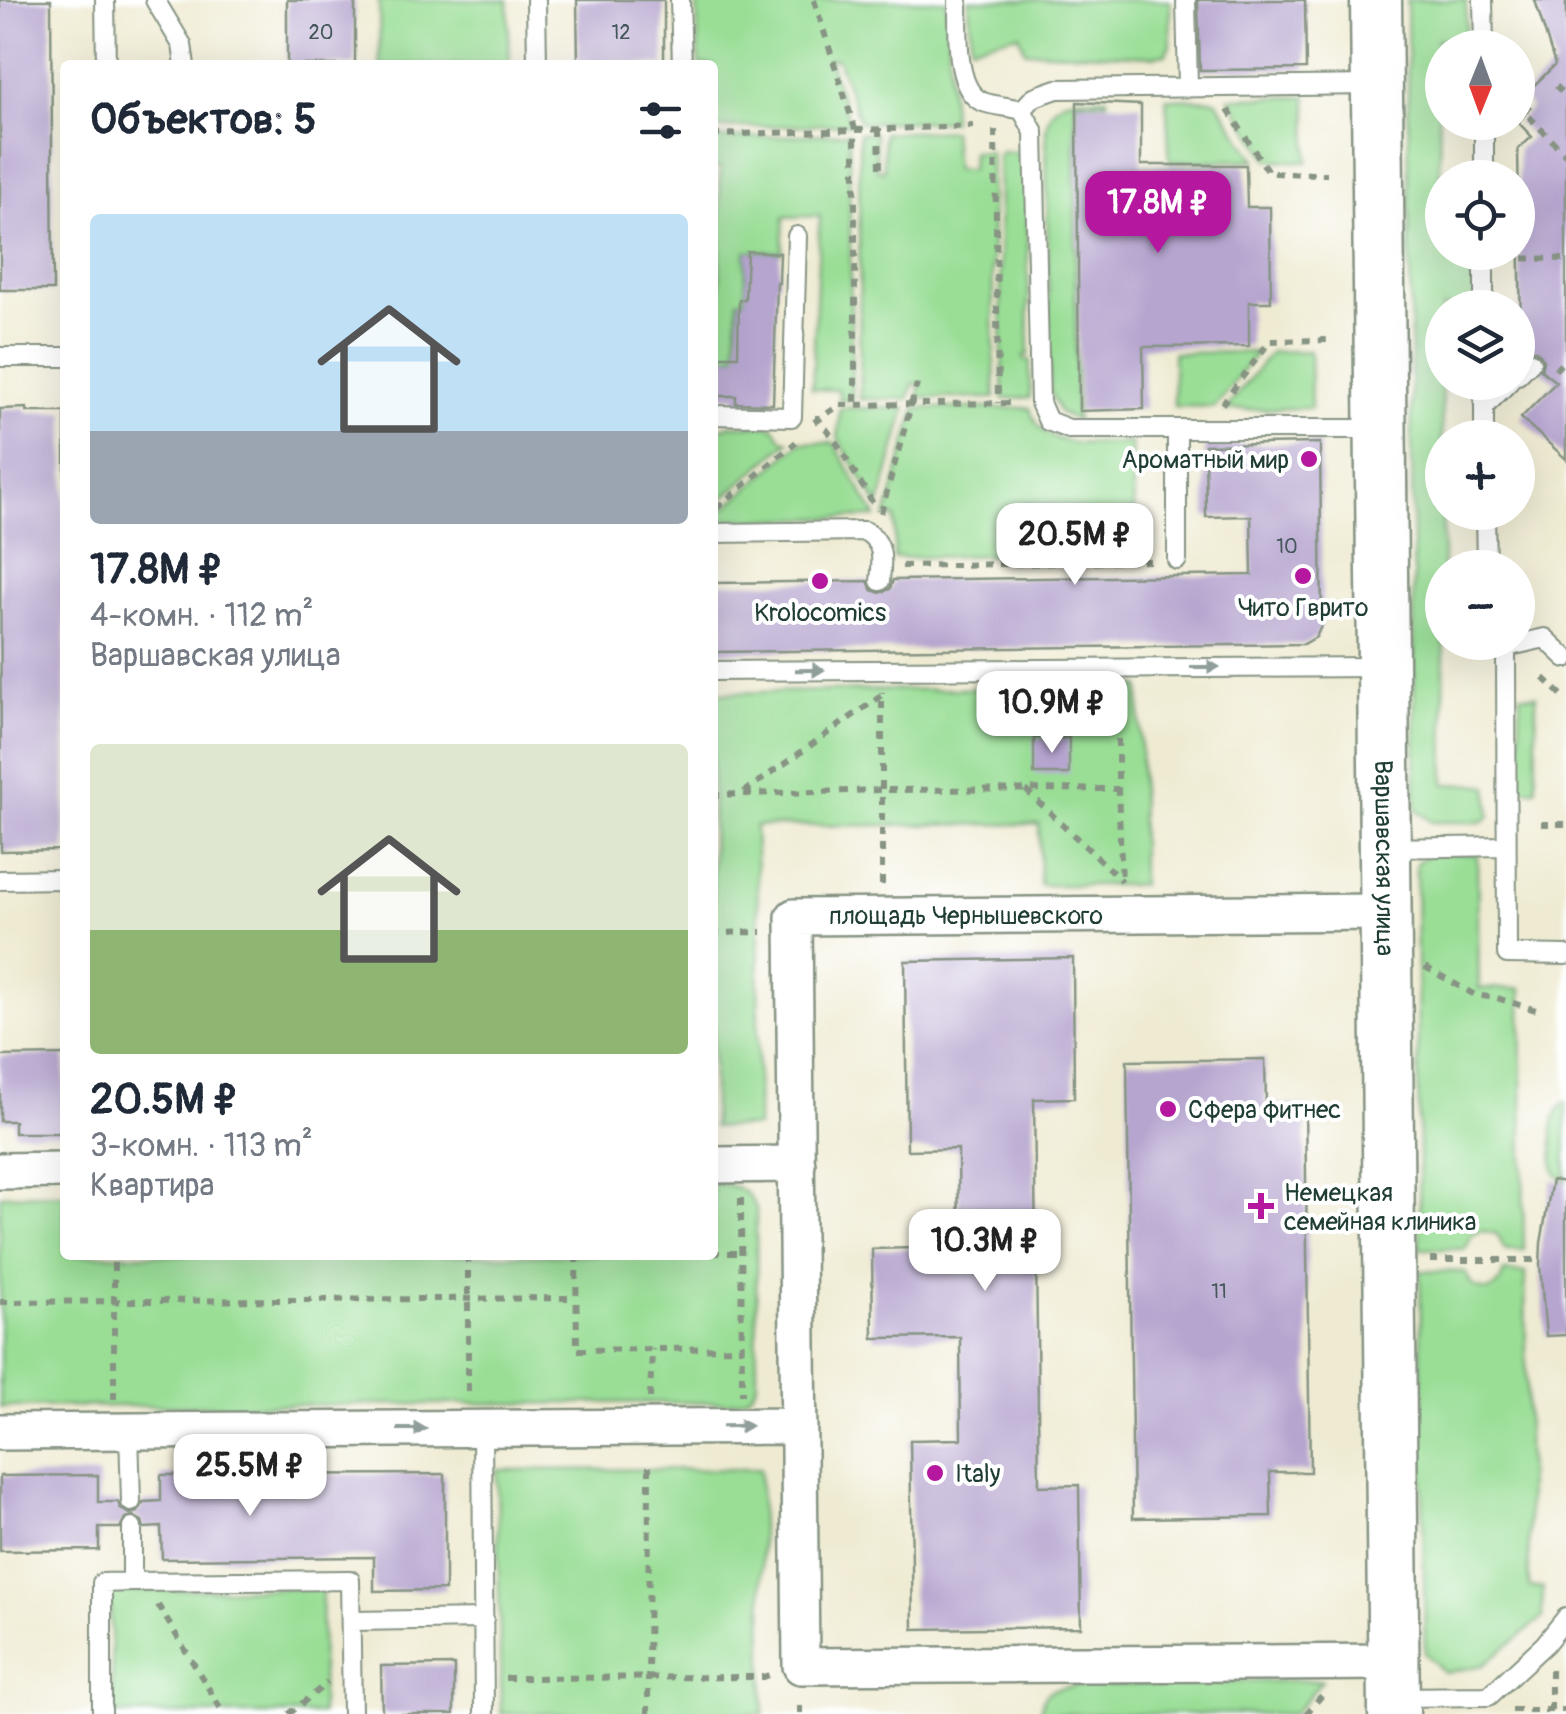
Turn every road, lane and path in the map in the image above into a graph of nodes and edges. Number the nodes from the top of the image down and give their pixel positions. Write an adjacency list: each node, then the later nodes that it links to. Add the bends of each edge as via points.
1 (105, 0): 11 (lane)
2 (155, 0): 12 (lane)
3 (536, 0): 13 (lane)
4 (680, 0): 14 (lane)
5 (814, 0): 23 (path)
6 (958, 0): 20 (lane, via 966,86 982,102)
7 (1186, 0): 17 (lane)
8 (1376, 0): 15 (street, Варшавская улица)
9 (1483, 0): 10 (lane)
10 (1484, 30)
11 (106, 60)
12 (184, 60)
13 (537, 60)
14 (682, 60)
15 (1377, 84): 18 (lane); 47 (street, Варшавская улица)
16 (1556, 86): 19 (path)
17 (1188, 87): 18 (lane); 20 (lane, via 1057,88 1034,96)
18 (1213, 87): 27 (path, via 1269,174)
19 (1566, 96)
20 (1022, 110): 42 (lane, via 1034,132)
21 (1535, 123): 25 (path)
22 (879, 128): 23 (path); 26 (path); 41 (path, via 994,126)
23 (855, 129): 24 (path); 39 (path)
24 (718, 134)
25 (1566, 155)
26 (880, 170)
27 (1327, 174)
28 (797, 236): 44 (lane, via 792,417)
29 (1535, 259): 30 (path)
30 (1566, 260)
31 (1330, 340): 49 (path, via 1270,341)
32 (60, 356): 33 (lane)
33 (0, 357)
34 (1566, 359): 35 (path)
35 (1558, 368)
36 (916, 384): 40 (path)
37 (1484, 400): 43 (lane)
38 (1491, 400): 43 (lane)
39 (855, 403): 40 (path); 45 (path)
40 (912, 403): 41 (path); 51 (path)
41 (998, 403): 42 (path)
42 (1040, 404): 48 (lane, via 1048,421 1069,429)
43 (1484, 407): 46 (lane)
44 (718, 415)
45 (818, 418): 50 (path); 51 (path)
46 (1484, 420)
47 (1381, 428): 49 (lane); 62 (street, Варшавская улица)
48 (1178, 429): 49 (lane); 55 (lane)
49 (1204, 429)
50 (718, 507)
51 (880, 516): 54 (path)
52 (1014, 520): 56 (path)
53 (718, 533): 54 (lane, via 866,531)
54 (876, 537): 57 (lane)
55 (1178, 560): 56 (path)
56 (1017, 564): 57 (path)
57 (880, 574)
58 (1535, 640): 60 (lane, via 1545,638)
59 (882, 650): 64 (lane)
60 (1566, 658)
61 (1504, 660): 76 (lane)
62 (1383, 667): 63 (lane, one-way to 62); 77 (street, Варшавская улица)
63 (1118, 668): 64 (lane); 71 (path)
64 (882, 670): 65 (lane, one-way to 64); 67 (path)
65 (718, 671)
66 (1544, 678): 68 (path)
67 (882, 696): 69 (path); 72 (path)
68 (1566, 699)
69 (881, 790): 70 (path); 72 (path); 81 (path)
70 (1026, 790): 71 (path); 80 (path)
71 (1118, 790): 80 (path)
72 (741, 794): 73 (path)
73 (718, 795)
74 (1542, 824): 75 (path)
75 (1566, 824)
76 (1506, 846): 77 (lane); 85 (lane, via 1507,954)
77 (1385, 848): 84 (street, Варшавская улица)
78 (60, 879): 79 (lane)
79 (0, 880)
80 (1123, 898): 81 (street, площадь Чернышевского); 84 (street, площадь Чернышевского)
81 (882, 916): 82 (street, площадь Чернышевского)
82 (794, 917): 83 (path, via 758,934); 87 (street, площадь Чернышевского)
83 (718, 933)
84 (1386, 933): 86 (path, via 1417,962 1475,995); 122 (street, Варшавская улица)
85 (1566, 954)
86 (1539, 1010)
87 (796, 1164): 88 (street); 107 (street, площадь Чернышевского)
88 (726, 1165): 91 (path)
89 (60, 1170): 90 (street)
90 (0, 1171)
91 (741, 1252): 92 (path); 102 (path)
92 (718, 1253)
93 (114, 1260): 100 (path)
94 (468, 1260): 98 (path)
95 (576, 1260): 99 (path)
96 (1420, 1260): 97 (path)
97 (1538, 1260)
98 (469, 1298): 99 (path); 100 (path); 108 (path, via 468,1405)
99 (576, 1298): 103 (path, via 577,1350)
100 (115, 1301): 101 (path); 105 (path)
101 (0, 1302)
102 (742, 1348): 103 (path); 106 (path)
103 (652, 1349): 104 (path)
104 (650, 1404)
105 (122, 1421): 108 (street, one-way to 108); 109 (street); 111 (lane)
106 (742, 1426): 107 (street); 108 (street, one-way to 106)
107 (798, 1426): 119 (street, площадь Чернышевского)
108 (482, 1428): 115 (lane)
109 (0, 1432)
110 (649, 1469): 120 (path)
111 (131, 1502)
112 (132, 1528): 113 (lane)
113 (138, 1582): 116 (lane, via 350,1580); 126 (lane, via 102,1583); 127 (path)
114 (1566, 1618): 123 (lane)
115 (484, 1619): 116 (lane); 121 (lane)
116 (351, 1621): 118 (lane)
117 (1551, 1661): 125 (path)
118 (352, 1662): 128 (path); 129 (lane)
119 (800, 1666): 120 (path, via 763,1677); 122 (street)
120 (648, 1677): 121 (path); 131 (path)
121 (484, 1678): 130 (lane)
122 (1394, 1691): 123 (lane)
123 (1490, 1707): 125 (path)
124 (1566, 1710): 125 (path)
125 (1551, 1711)
126 (102, 1714)
127 (224, 1714)
128 (288, 1714)
129 (352, 1714)
130 (484, 1714)
131 (648, 1714)

